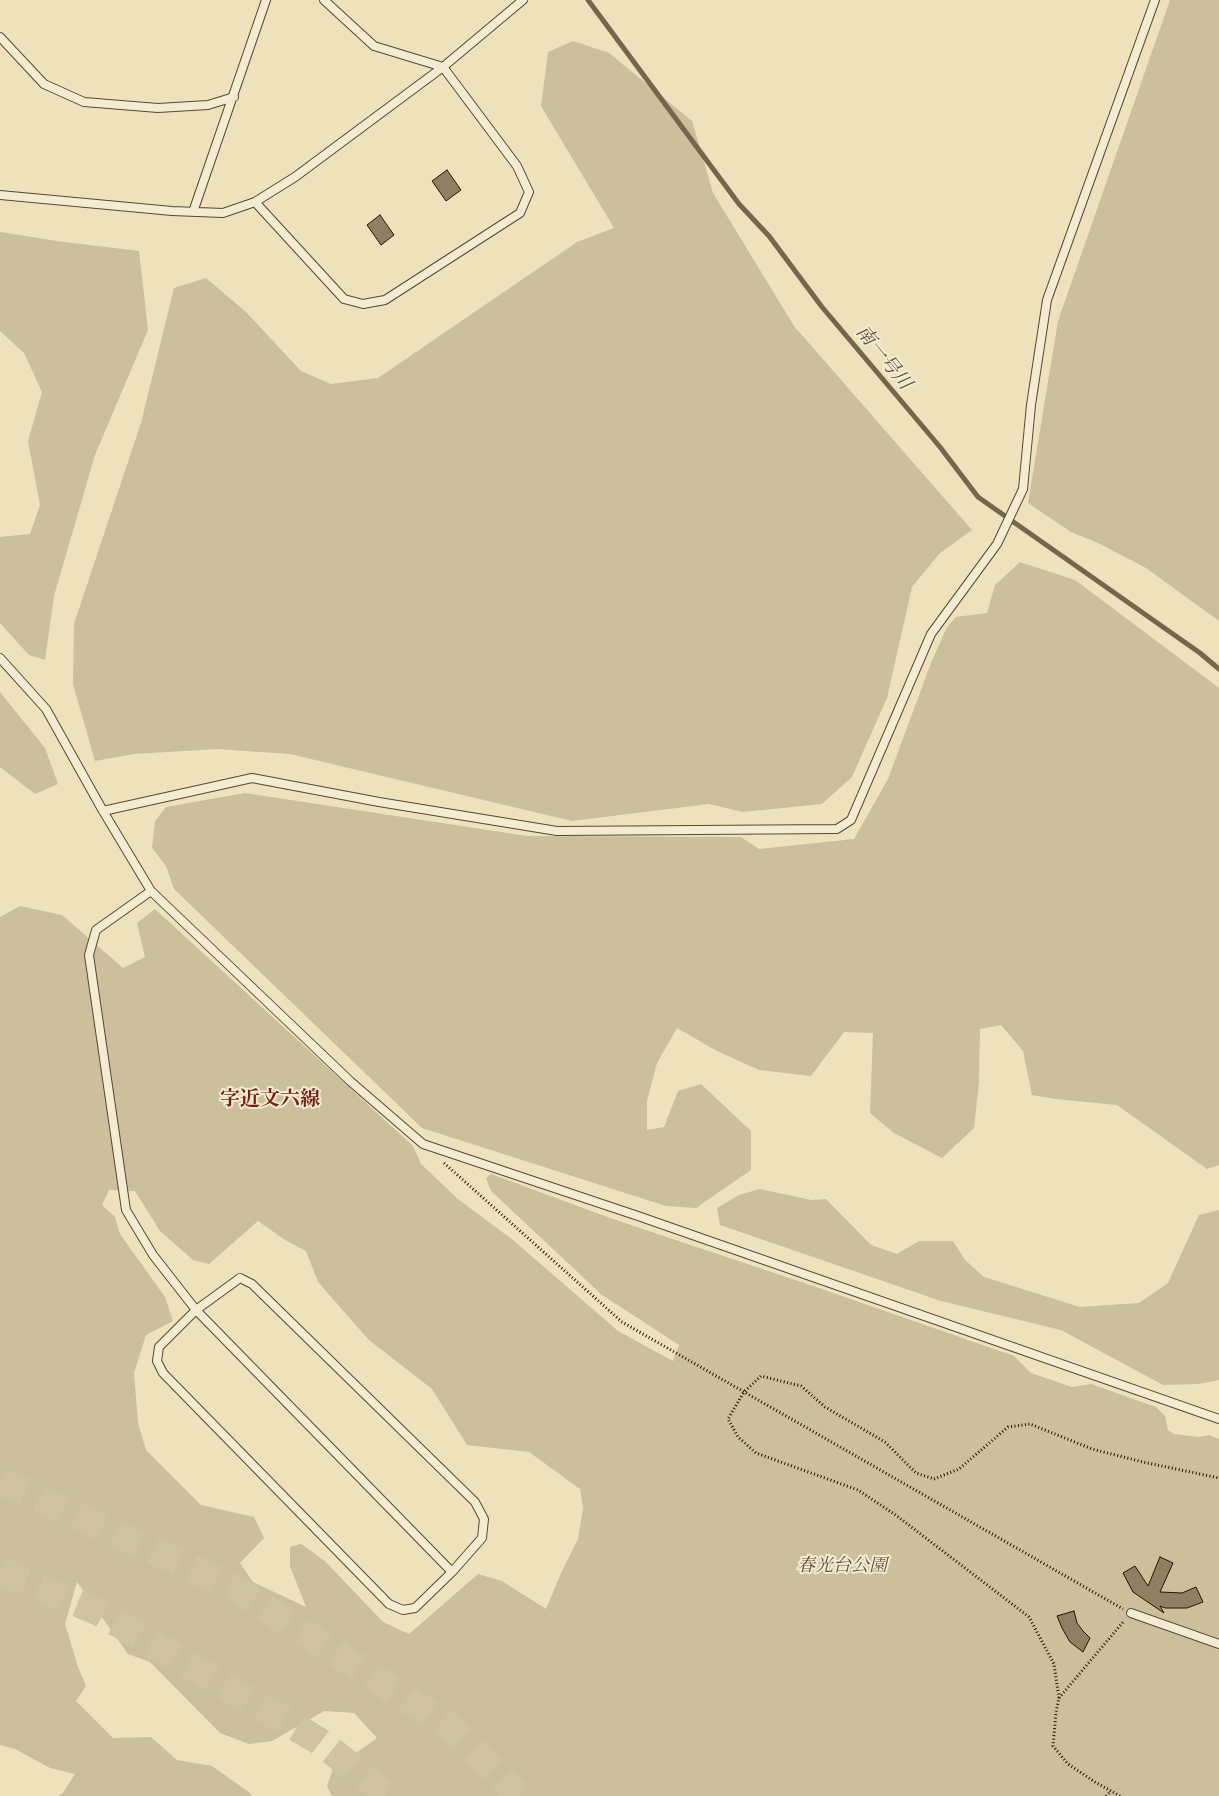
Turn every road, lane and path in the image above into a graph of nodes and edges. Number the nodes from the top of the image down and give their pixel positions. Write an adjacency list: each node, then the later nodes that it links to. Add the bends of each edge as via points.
1 (266, 0): 7 (lane)
2 (324, 0): 6 (lane, via 374,46)
3 (523, 0): 6 (lane)
4 (1155, 0): 12 (lane, via 1047,300 1031,405 1023,489 997,544 931,634 851,820 837,829 557,831 252,778)
5 (0, 37): 7 (lane, via 44,84 84,102 158,108 208,105)
6 (443, 67): 9 (lane, via 295,177); 9 (lane, via 517,166 529,192 520,212 385,300 363,304 344,299)
7 (234, 97): 10 (lane)
8 (0, 195): 10 (lane)
9 (255, 202): 10 (lane, via 223,213)
10 (193, 212)
11 (0, 658): 12 (lane, via 46,709)
12 (103, 811): 13 (lane)
13 (151, 891): 14 (lane, via 350,1081); 15 (lane, via 96,930 89,954 126,1210 153,1255)
14 (423, 1144): 16 (path, via 622,1322); 17 (lane)
15 (196, 1310): 19 (lane); 19 (lane, via 240,1278 252,1284 474,1502 484,1519 482,1538); 19 (lane, via 159,1347 157,1361 163,1373 389,1604 403,1610 415,1608)
16 (744, 1392): 18 (path, via 761,1376 801,1386 826,1407 885,1442 916,1473 934,1479 959,1469 1008,1427 1030,1424 1092,1449); 20 (path); 22 (path, via 728,1419 738,1437 756,1453 858,1490 1028,1616 1054,1664)
17 (1219, 1419)
18 (1219, 1478)
19 (452, 1572)
20 (1131, 1613): 21 (lane); 22 (path)
21 (1219, 1644)
22 (1059, 1698): 23 (path, via 1054,1746 1068,1764)
23 (1111, 1790): 24 (path); 25 (path)
24 (1106, 1796)
25 (1120, 1796)

